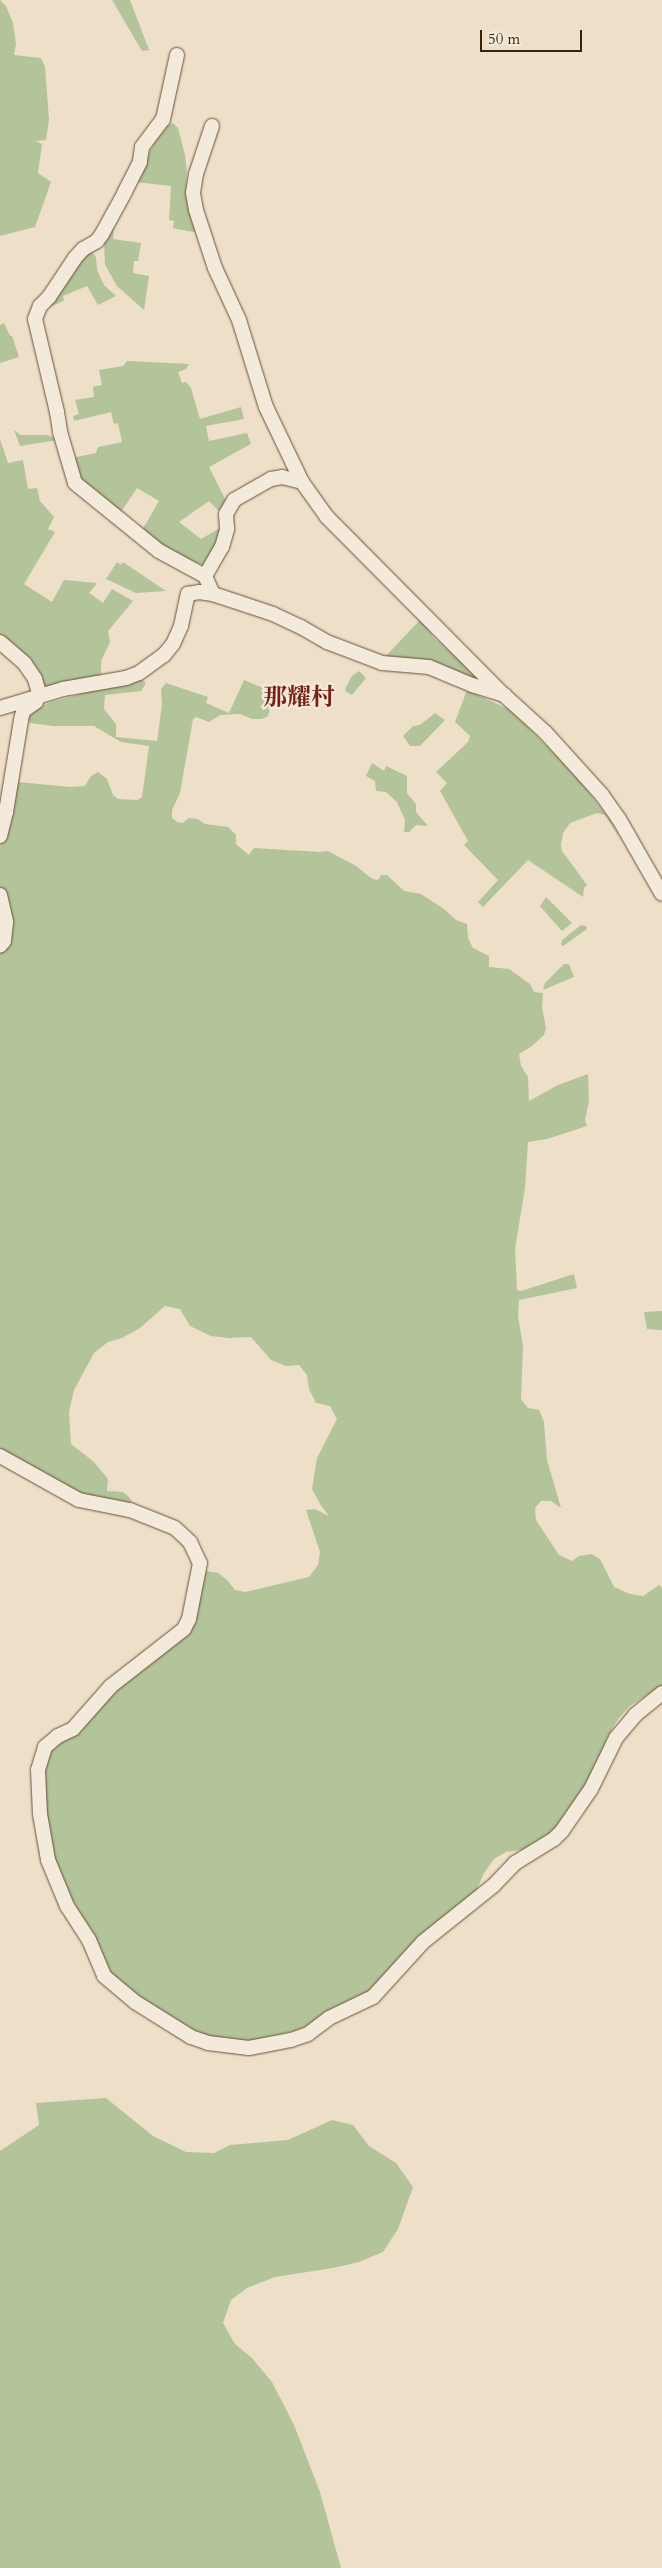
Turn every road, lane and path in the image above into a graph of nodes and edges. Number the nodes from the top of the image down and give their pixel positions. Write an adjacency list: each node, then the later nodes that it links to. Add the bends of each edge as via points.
1 (177, 55): 4 (street, via 163,119 142,147 140,162 102,234 75,258 35,318 60,432 75,483 159,552)
2 (212, 126): 3 (street, via 196,174 193,193 196,210 215,268 239,320 266,407)
3 (302, 482): 4 (street, via 282,477 271,479 234,500 226,514 227,529 222,547); 8 (street, via 327,517)
4 (205, 576): 5 (street)
5 (213, 594): 7 (street, via 188,594 173,644 150,667); 8 (street, via 273,614 327,642 382,663 429,667)
6 (0, 642): 9 (street, via 25,664 35,679)
7 (126, 678): 9 (street); 11 (street, via 62,693 35,702 23,711)
8 (504, 695): 12 (street, via 545,732 602,795)
9 (40, 696): 10 (street)
10 (0, 708)
11 (0, 836)
12 (662, 894)
13 (0, 895): 14 (street, via 6,922 4,941)
14 (0, 946)
15 (0, 1456): 16 (street, via 79,1500 130,1510 175,1528 190,1542 200,1563 189,1619 184,1629 110,1686 73,1729 45,1747 38,1770 40,1814 48,1860 67,1906 89,1940 104,1976 136,2002 191,2037 249,2048 282,2042 308,2034 329,2018 373,1997 423,1942 493,1886 515,1863 554,1839 591,1788 616,1738 635,1715)
16 (662, 1693)

